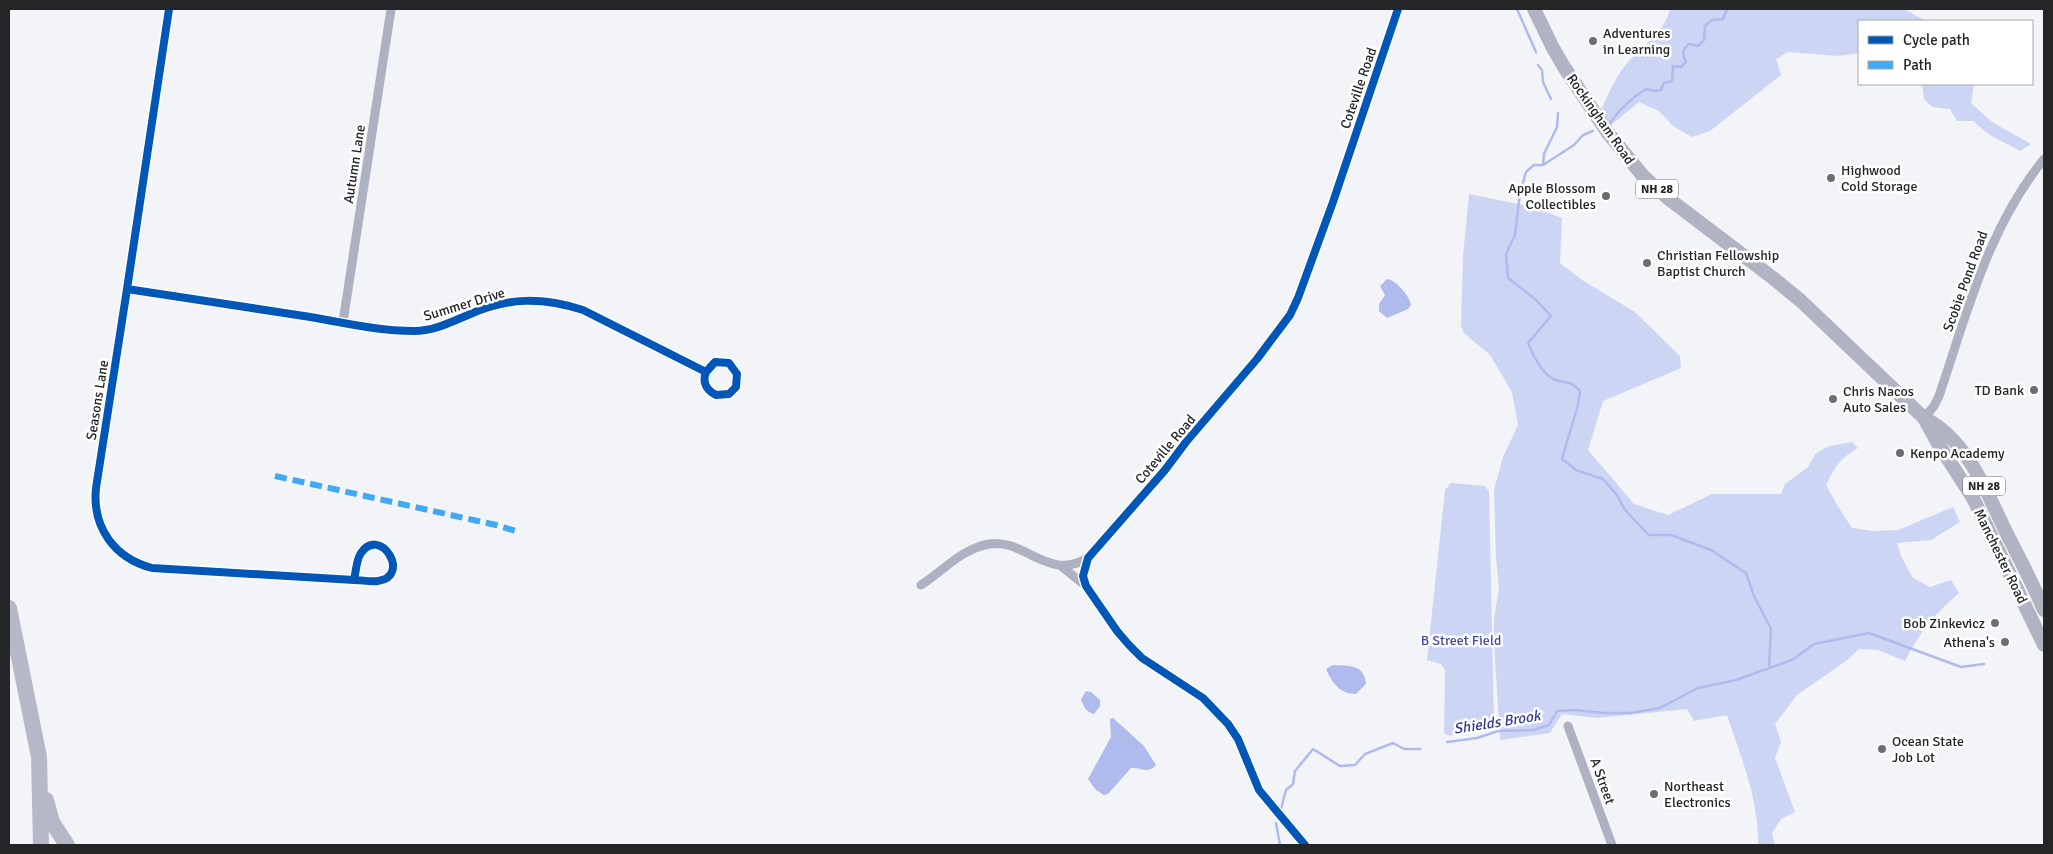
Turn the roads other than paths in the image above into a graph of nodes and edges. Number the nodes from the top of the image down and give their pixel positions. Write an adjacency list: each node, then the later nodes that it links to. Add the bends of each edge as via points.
1 (169, 9): 6 (street, Seasons Lane)
2 (391, 9): 7 (street, Autumn Lane)
3 (1398, 9): 11 (street, Coteville Road, via 1333,202 1290,315 1246,373)
4 (1534, 9): 8 (main road, Rockingham Road / NH 28, via 1574,82 1608,133 1643,176)
5 (2044, 159): 10 (street, Scobie Pond Road, via 1998,230 1983,264 1939,396)
6 (127, 289): 7 (street, Summer Drive); 13 (street, Seasons Lane, via 95,496 98,520 110,542 128,559 152,568)
7 (343, 322): 9 (street, Summer Drive, via 416,331 443,325 502,303 539,300 583,310)
8 (1829, 326): 10 (main road, Manchester Road / NH 28)
9 (706, 372)
10 (1924, 418): 17 (main road, Manchester Road / NH 28, via 1943,430 1971,464); 18 (main road, Manchester Road / NH 28, via 1973,498)
11 (1088, 558): 12 (street); 15 (street, via 1083,576)
12 (1061, 566): 14 (street, via 1007,545 989,544 967,551); 15 (street)
13 (354, 580): 13 (street, Seasons Lane, via 359,557 366,549 380,546 389,552 393,566 388,576 378,581)
14 (920, 586)
15 (1086, 586): 23 (street, via 1142,658 1203,698 1228,724 1238,739 1259,790)
16 (9, 608): 20 (highway)
17 (2044, 610)
18 (2044, 645)
19 (1568, 726): 24 (street, A Street)
20 (40, 777): 21 (highway); 22 (highway, via 52,822)
21 (41, 845)
22 (67, 845)
23 (1305, 845)
24 (1612, 845)

